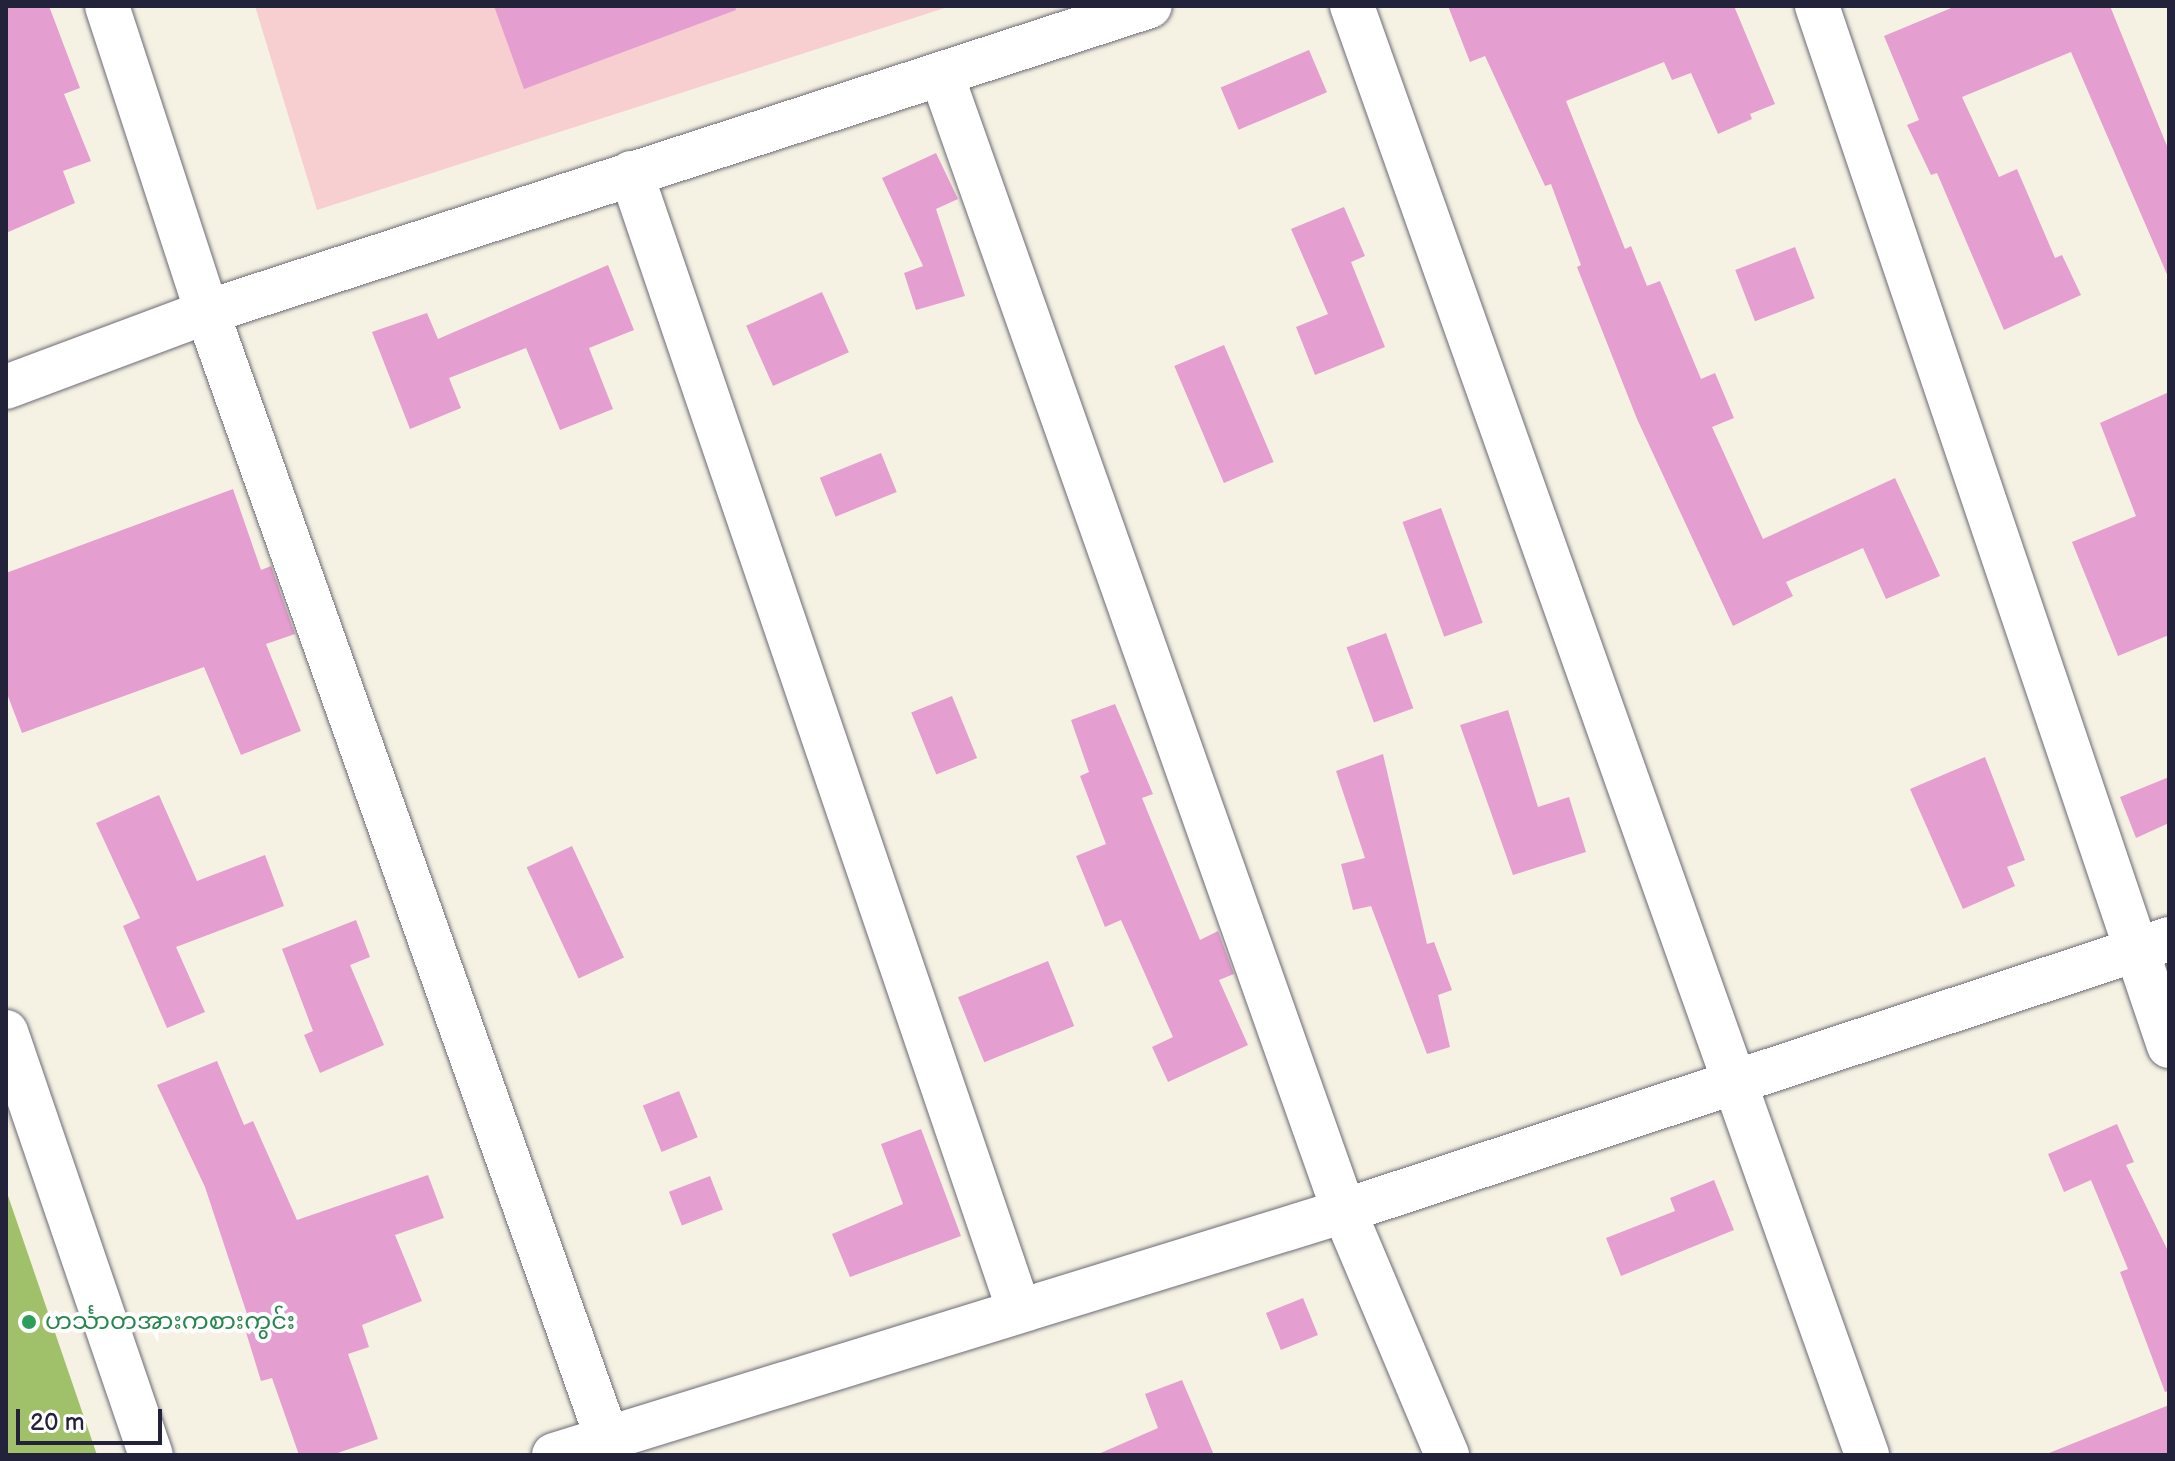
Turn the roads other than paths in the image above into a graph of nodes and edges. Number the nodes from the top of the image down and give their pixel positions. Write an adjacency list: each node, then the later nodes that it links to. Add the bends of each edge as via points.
1 (107, 6): 7 (street)
2 (1150, 6): 5 (street)
3 (1352, 6): 12 (street)
4 (1817, 6): 9 (street)
5 (942, 76): 6 (street); 13 (street)
6 (631, 173): 7 (street); 14 (street)
7 (207, 312): 8 (street); 15 (street)
8 (6, 387)
9 (2152, 945): 11 (street); 12 (street)
10 (6, 1032): 16 (street)
11 (2169, 1046)
12 (1734, 1080): 13 (street); 19 (street)
13 (1344, 1211): 14 (street); 18 (street)
14 (1019, 1310): 15 (street)
15 (609, 1446): 17 (street)
16 (151, 1455)
17 (554, 1455)
18 (1447, 1455)
19 (1867, 1455)

